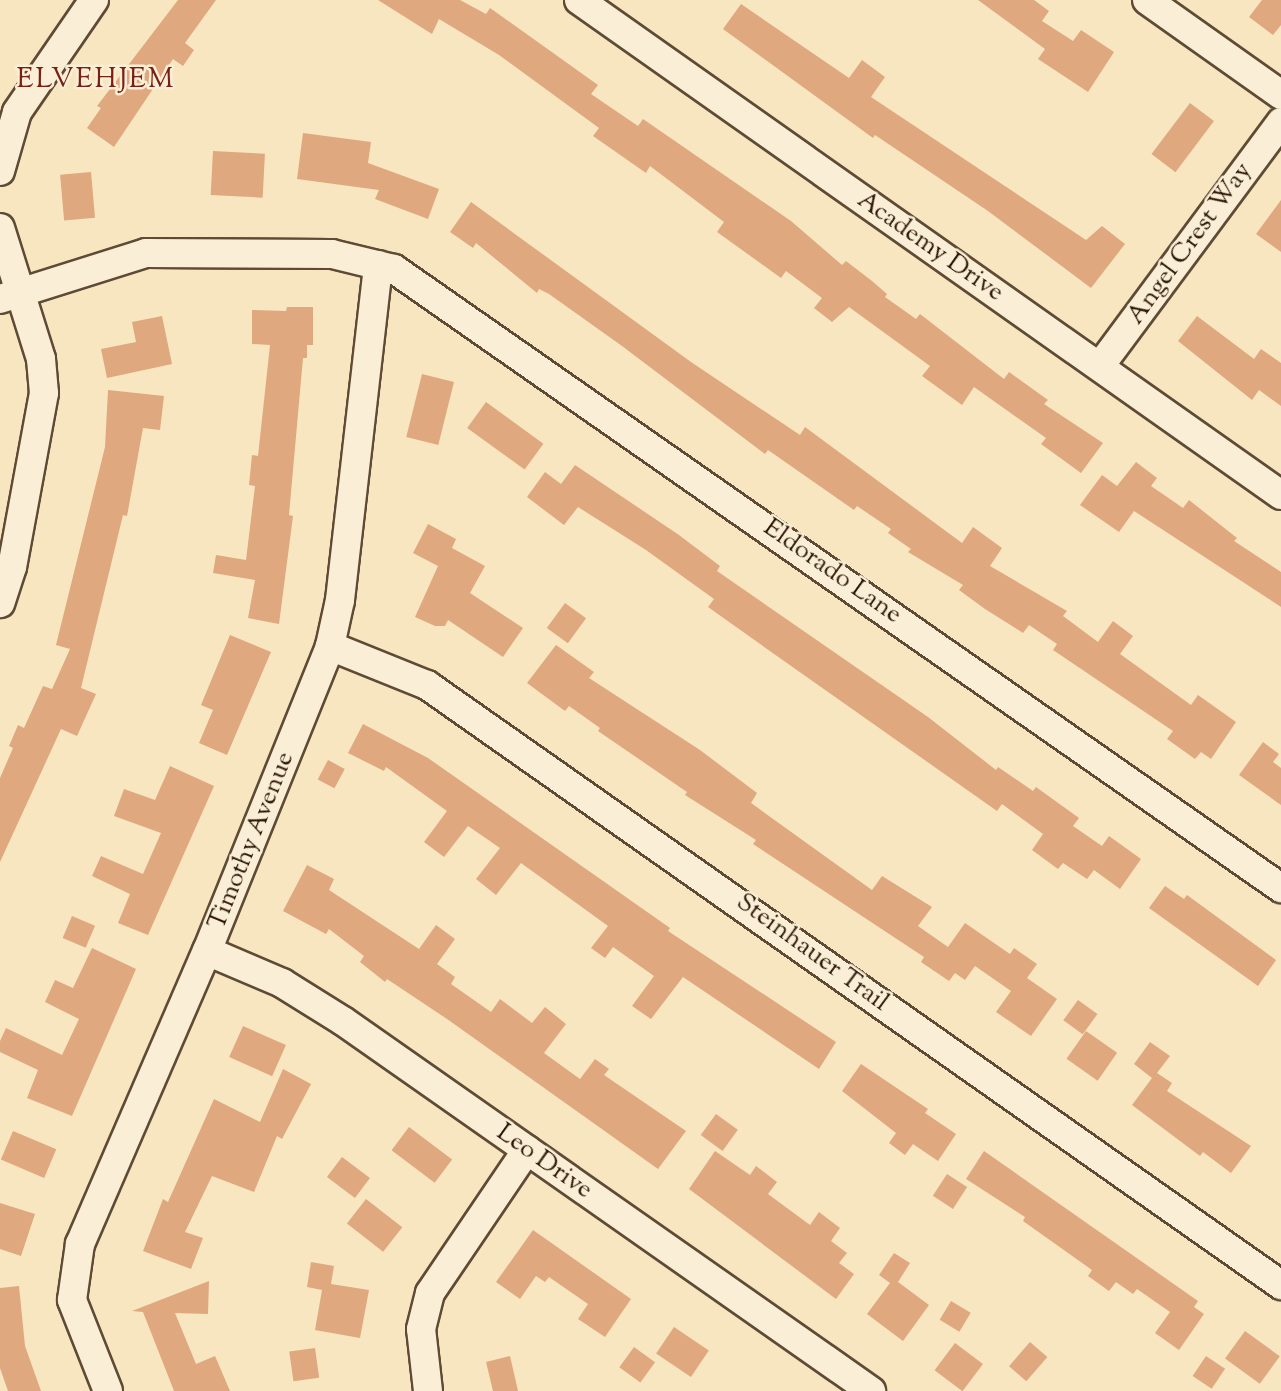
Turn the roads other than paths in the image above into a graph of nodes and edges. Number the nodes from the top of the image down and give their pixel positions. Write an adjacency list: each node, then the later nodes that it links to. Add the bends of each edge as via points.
1 (94, 0): 6 (street, via 17,112)
2 (579, 0): 10 (street, Academy Drive)
3 (1147, 0): 4 (street)
4 (1281, 95)
5 (1281, 122): 10 (street, Angel Crest Way)
6 (0, 170)
7 (0, 228): 9 (street)
8 (378, 265): 9 (street, Eldorado Lane, via 332,254 146,253); 13 (street, Timothy Avenue, via 340,600); 14 (street, Eldorado Lane, via 425,287)
9 (10, 296): 12 (street, via 41,359 44,393 12,567)
10 (1100, 366): 11 (street, Academy Drive)
11 (1281, 495)
12 (0, 603)
13 (330, 646): 15 (street, Timothy Avenue); 17 (street, Steinhauer Trail, via 427,685)
14 (1281, 888)
15 (207, 951): 16 (street, Leo Drive, via 294,989); 18 (street, Timothy Avenue, via 80,1244 72,1300)
16 (527, 1150): 19 (street, via 430,1293 421,1328); 20 (street, Leo Drive)
17 (1281, 1285)
18 (108, 1391)
19 (428, 1391)
20 (871, 1391)

